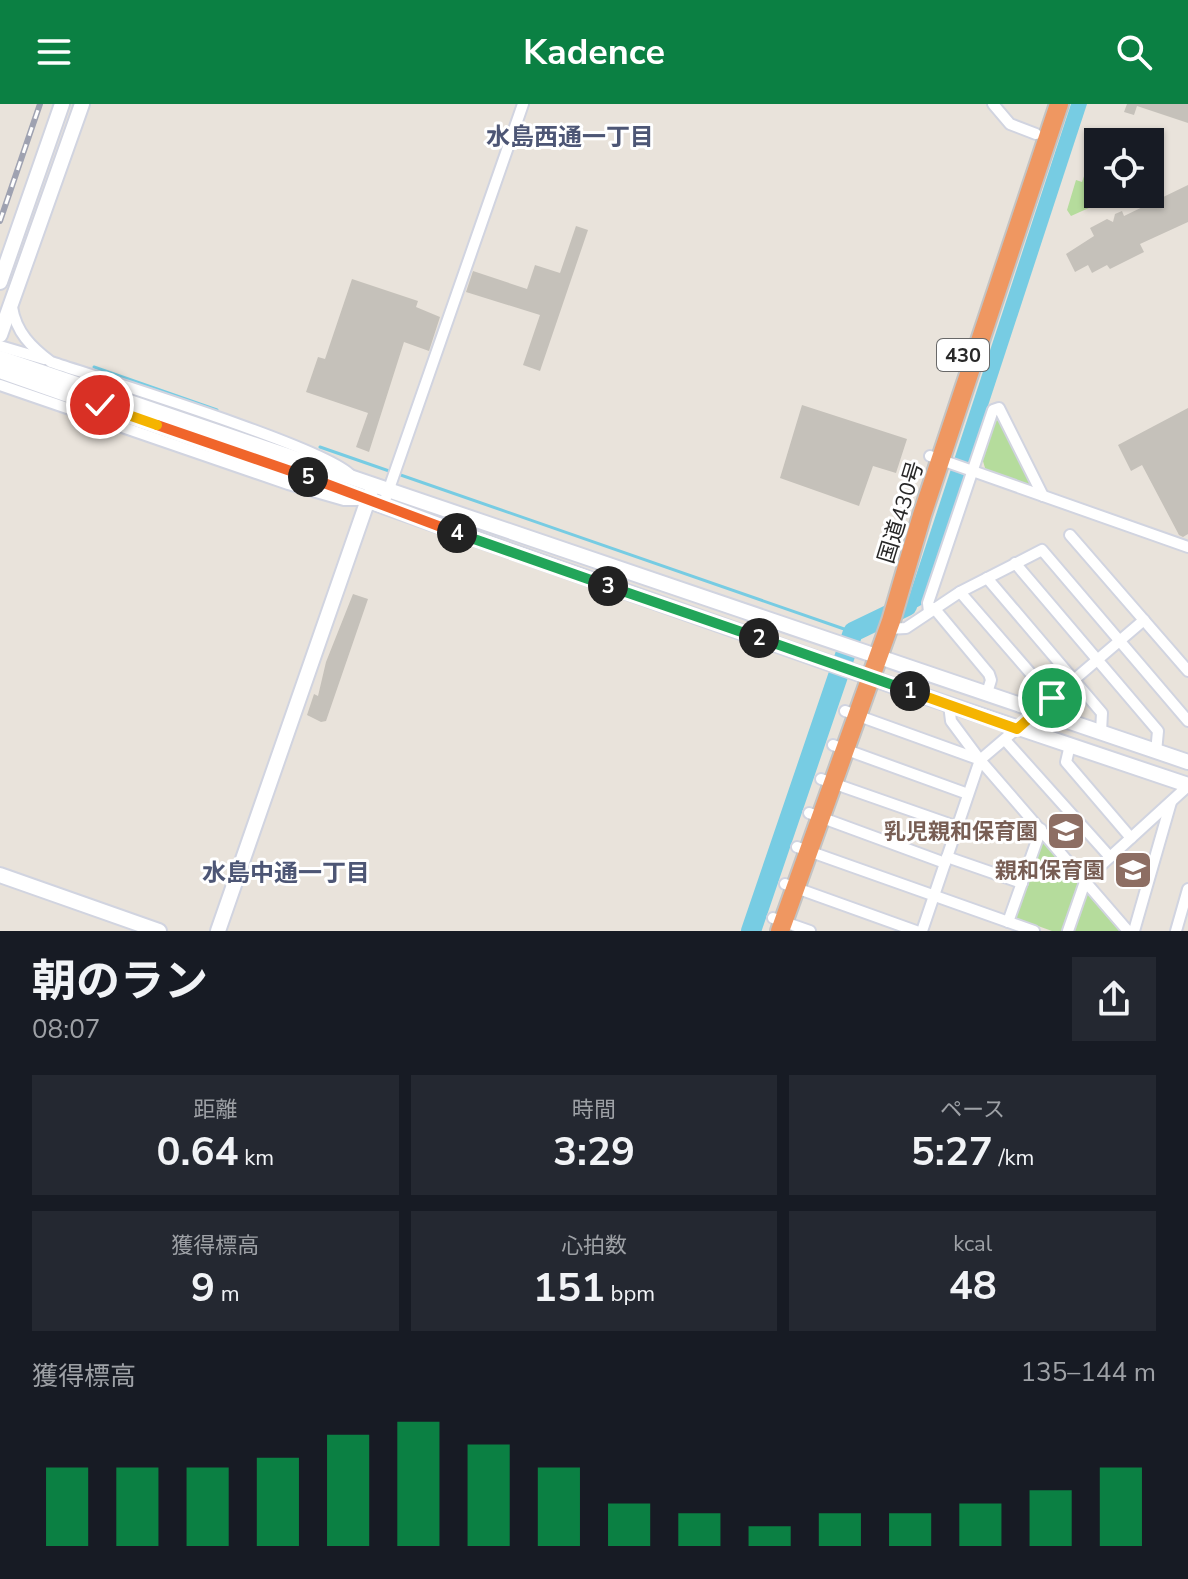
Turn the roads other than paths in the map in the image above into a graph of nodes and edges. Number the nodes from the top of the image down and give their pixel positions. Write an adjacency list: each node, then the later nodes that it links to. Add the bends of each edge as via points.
1 (62, 104): 8 (street)
2 (82, 104): 9 (street)
3 (523, 104): 20 (street)
4 (993, 104): 7 (street, via 1010,124)
5 (1045, 104): 7 (highway, 国道430号 / 430)
6 (1059, 104): 17 (highway, 国道430号 / 430)
7 (1036, 134): 17 (highway, 国道430号 / 430)
8 (0, 282)
9 (12, 307): 10 (street); 13 (street, via 25,338)
10 (0, 335)
11 (0, 346): 13 (street)
12 (0, 358): 16 (street)
13 (51, 362): 19 (street, via 301,448 344,467)
14 (0, 371): 16 (street)
15 (0, 385): 21 (street, via 288,484 344,500)
16 (202, 434): 19 (street); 21 (street)
17 (940, 460): 18 (street); 30 (highway, 国道430号 / 430)
18 (970, 470): 22 (street); 22 (street, via 993,410 999,408); 29 (street, via 928,603)
19 (353, 479): 21 (street)
20 (388, 492): 21 (street); 23 (street); 33 (street)
21 (368, 495): 23 (street); 73 (street)
22 (1043, 496): 25 (street)
23 (383, 506): 35 (street)
24 (1070, 535): 31 (street)
25 (1188, 547)
26 (1015, 563): 27 (street); 32 (street, via 1042,550); 34 (street)
27 (987, 578): 28 (street); 37 (street)
28 (960, 592): 29 (street); 39 (street)
29 (931, 610): 30 (street, via 906,628); 38 (street, via 989,674)
30 (888, 617): 33 (highway, 国道430号 / 430)
31 (1144, 620): 32 (street); 36 (street)
32 (1119, 640): 34 (street); 43 (street)
33 (859, 649): 35 (highway, 国道430号 / 430); 38 (street)
34 (1098, 660): 37 (street); 49 (street, via 1158,731)
35 (851, 670): 40 (street); 42 (highway, 国道430号 / 430)
36 (1188, 671)
37 (1075, 680): 39 (street); 45 (street, via 1102,713)
38 (987, 693): 41 (street)
39 (1052, 698): 41 (street)
40 (949, 705): 44 (street); 50 (street, via 951,721)
41 (1037, 711): 44 (street); 45 (street)
42 (851, 713): 48 (highway, 国道430号 / 430); 50 (street)
43 (1188, 721)
44 (1017, 729): 46 (street); 47 (street)
45 (1101, 732): 49 (street)
46 (1005, 740): 50 (street); 61 (street)
47 (1070, 745): 53 (street); 59 (street, via 1066,762)
48 (839, 747): 52 (highway, 国道430号 / 430); 54 (street)
49 (1156, 752): 51 (street)
50 (980, 760): 54 (street); 58 (street)
51 (1188, 762)
52 (826, 781): 56 (highway, 国道430号 / 430); 57 (street)
53 (1188, 786): 55 (street)
54 (968, 794): 57 (street)
55 (1172, 801): 59 (street); 79 (street)
56 (814, 815): 60 (highway, 国道430号 / 430); 62 (street)
57 (958, 827): 62 (street)
58 (1041, 829): 64 (street); 65 (street)
59 (1131, 838): 61 (street)
60 (802, 849): 66 (highway, 国道430号 / 430); 68 (street)
61 (1110, 857): 64 (street)
62 (946, 860): 65 (street); 68 (street)
63 (0, 875): 71 (street)
64 (1086, 879): 78 (street); 79 (street)
65 (1022, 883): 69 (street)
66 (790, 885): 70 (highway, 国道430号 / 430); 75 (street)
67 (1188, 889): 80 (street)
68 (934, 896): 69 (street); 76 (street)
69 (1008, 922): 77 (street)
70 (776, 925): 74 (street)
71 (140, 928): 72 (street)
72 (159, 931)
73 (218, 931)
74 (810, 931)
75 (916, 931)
76 (922, 931)
77 (1034, 931)
78 (1068, 931)
79 (1131, 931)
80 (1176, 931)

